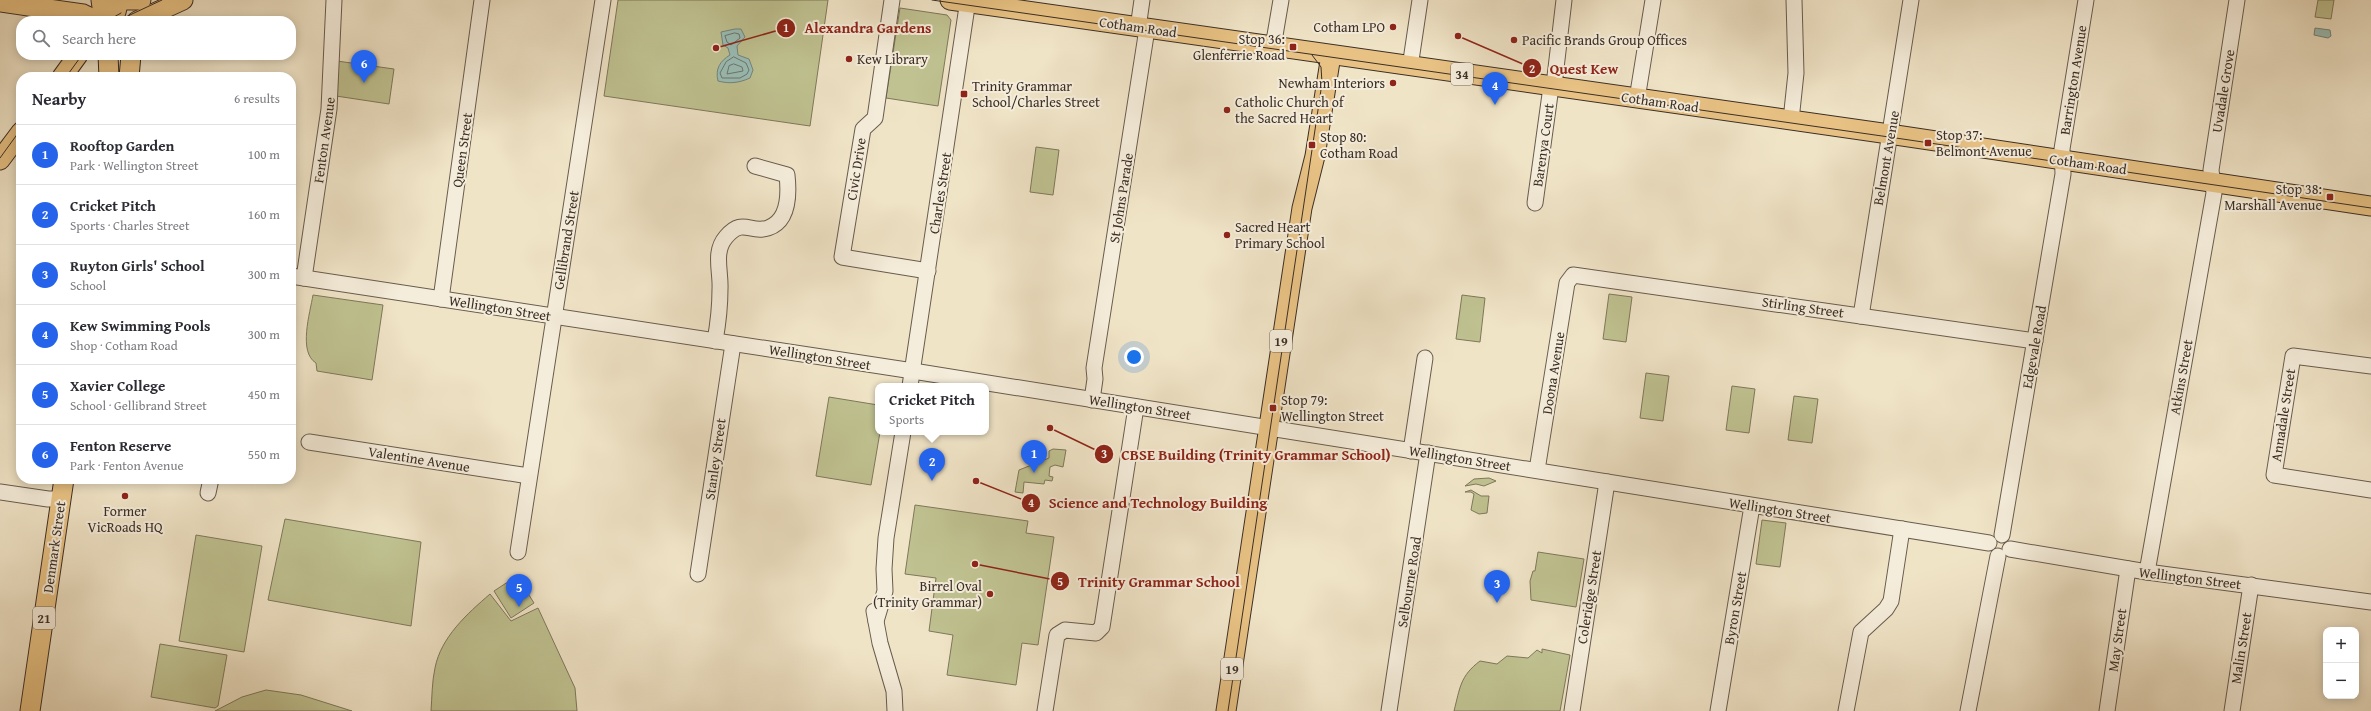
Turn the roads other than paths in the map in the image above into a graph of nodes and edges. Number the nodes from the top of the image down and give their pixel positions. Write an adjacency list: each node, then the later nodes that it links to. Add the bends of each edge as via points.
1 (101, 0): 22 (main road)
2 (119, 0): 23 (main road)
3 (128, 0): 4 (main road); 24 (main road)
4 (141, 0)
5 (183, 0): 25 (main road)
6 (334, 0): 49 (street, Fenton Avenue, via 329,109)
7 (482, 0): 50 (street, Queen Street)
8 (603, 0): 51 (street, Gellibrand Street)
9 (892, 0): 47 (street, Civic Drive, via 875,118 863,129 842,257)
10 (1142, 0): 26 (street, St Johns Parade)
11 (1281, 0): 27 (street)
12 (1420, 0): 32 (street)
13 (1564, 0): 36 (street, Barenya Court, via 1558,43 1557,76)
14 (1653, 0): 37 (street)
15 (1794, 0): 38 (street, via 1796,73)
16 (1911, 0): 39 (street, Belmont Avenue)
17 (2086, 0): 42 (street, Barrington Avenue)
18 (2237, 0): 44 (street, Uvadale Grove, via 2211,170)
19 (962, 1): 26 (main road, Cotham Road / 34); 47 (street, Charles Street)
20 (0, 2): 21 (main road)
21 (87, 16)
22 (103, 16)
23 (112, 16)
24 (130, 16)
25 (148, 16)
26 (1142, 28): 27 (main road, Cotham Road / 34); 62 (street, St Johns Parade, via 1094,368 1095,379)
27 (1274, 47): 28 (main road, Cotham Road / 34)
28 (1324, 55): 32 (main road, Cotham Road / 34); 64 (main road, 19, via 1315,156 1302,205)
29 (74, 60): 33 (main road)
30 (108, 60): 34 (main road)
31 (131, 60): 35 (main road)
32 (1410, 66): 36 (main road, Cotham Road / 34)
33 (66, 72)
34 (109, 72)
35 (129, 72)
36 (1551, 87): 37 (main road, Cotham Road / 34); 45 (street, Barenya Court)
37 (1637, 99): 38 (main road, Cotham Road / 34)
38 (1791, 120): 39 (main road, Cotham Road / 34)
39 (1889, 134): 42 (main road, Cotham Road / 34); 52 (street, Belmont Avenue)
40 (16, 139): 41 (main road)
41 (0, 160)
42 (2061, 160): 44 (main road, Cotham Road / 34); 54 (street, Edgevale Road, via 2063,174)
43 (755, 166): 53 (street, via 787,175 789,193 784,212 778,222 767,229 745,225 734,229 720,246 718,262 721,282)
44 (2212, 182): 46 (main road, Cotham Road / 34); 83 (street, Atkins Street, via 2214,193)
45 (1535, 203)
46 (2371, 206)
47 (928, 271): 58 (street, Charles Street)
48 (1571, 276): 52 (street, Stirling Street, via 1580,275); 69 (street, Doona Avenue, via 1567,283)
49 (298, 277): 50 (street, Wellington Street)
50 (441, 299): 51 (street, Wellington Street)
51 (554, 316): 53 (street, Wellington Street); 70 (street, Gellibrand Street)
52 (1861, 316): 54 (street, Stirling Street)
53 (715, 341): 55 (street, Wellington Street)
54 (2035, 341): 78 (street, Edgevale Road)
55 (733, 344): 58 (street, Wellington Street); 84 (street, Stanley Street)
56 (1425, 358): 67 (street)
57 (2371, 366): 73 (street, Annadale Street, via 2293,356 2274,475)
58 (913, 371): 59 (street, Charles Street); 60 (street, Wellington Street)
59 (911, 383)
60 (988, 383)
61 (989, 383): 62 (street, Wellington Street)
62 (1089, 399): 63 (street, Wellington Street)
63 (1136, 407): 64 (street, Wellington Street); 89 (street, via 1099,632 1092,634 1065,630 1057,635)
64 (1268, 427): 67 (street, Wellington Street); 90 (main road, 19)
65 (903, 435): 88 (street, via 886,538 886,585 876,621 894,691)
66 (309, 442): 70 (street, Valentine Avenue)
67 (1411, 451): 68 (street, Wellington Street)
68 (1428, 453): 69 (street, Wellington Street); 91 (street, Selbourne Road)
69 (1538, 470): 71 (street, Wellington Street)
70 (529, 476): 80 (street, Gellibrand Street)
71 (1607, 482): 76 (street, Wellington Street); 92 (street, Coleridge Street)
72 (63, 484): 75 (main road, Denmark Street / 21)
73 (2371, 490)
74 (0, 492): 75 (street)
75 (61, 499): 87 (main road, Denmark Street / 21)
76 (1752, 506): 77 (street, Wellington Street); 93 (street, Byron Street)
77 (1902, 529): 79 (street, Wellington Street); 94 (street, via 1891,601 1886,609 1860,632)
78 (2002, 535): 79 (street, via 1992,538); 81 (street, via 2008,538)
79 (1989, 543): 81 (street, via 1990,550)
80 (518, 552)
81 (2004, 553): 82 (street, Wellington Street); 95 (street)
82 (2128, 570): 83 (street, Wellington Street); 96 (street, May Street)
83 (2147, 572): 85 (street, Wellington Street)
84 (698, 574)
85 (2251, 585): 86 (street, Wellington Street); 97 (street, Malin Street)
86 (2371, 602)
87 (30, 711)
88 (895, 711)
89 (1045, 711)
90 (1226, 711)
91 (1389, 711)
92 (1572, 711)
93 (1718, 711)
94 (1846, 711)
95 (1968, 711)
96 (2107, 711)
97 (2232, 711)

